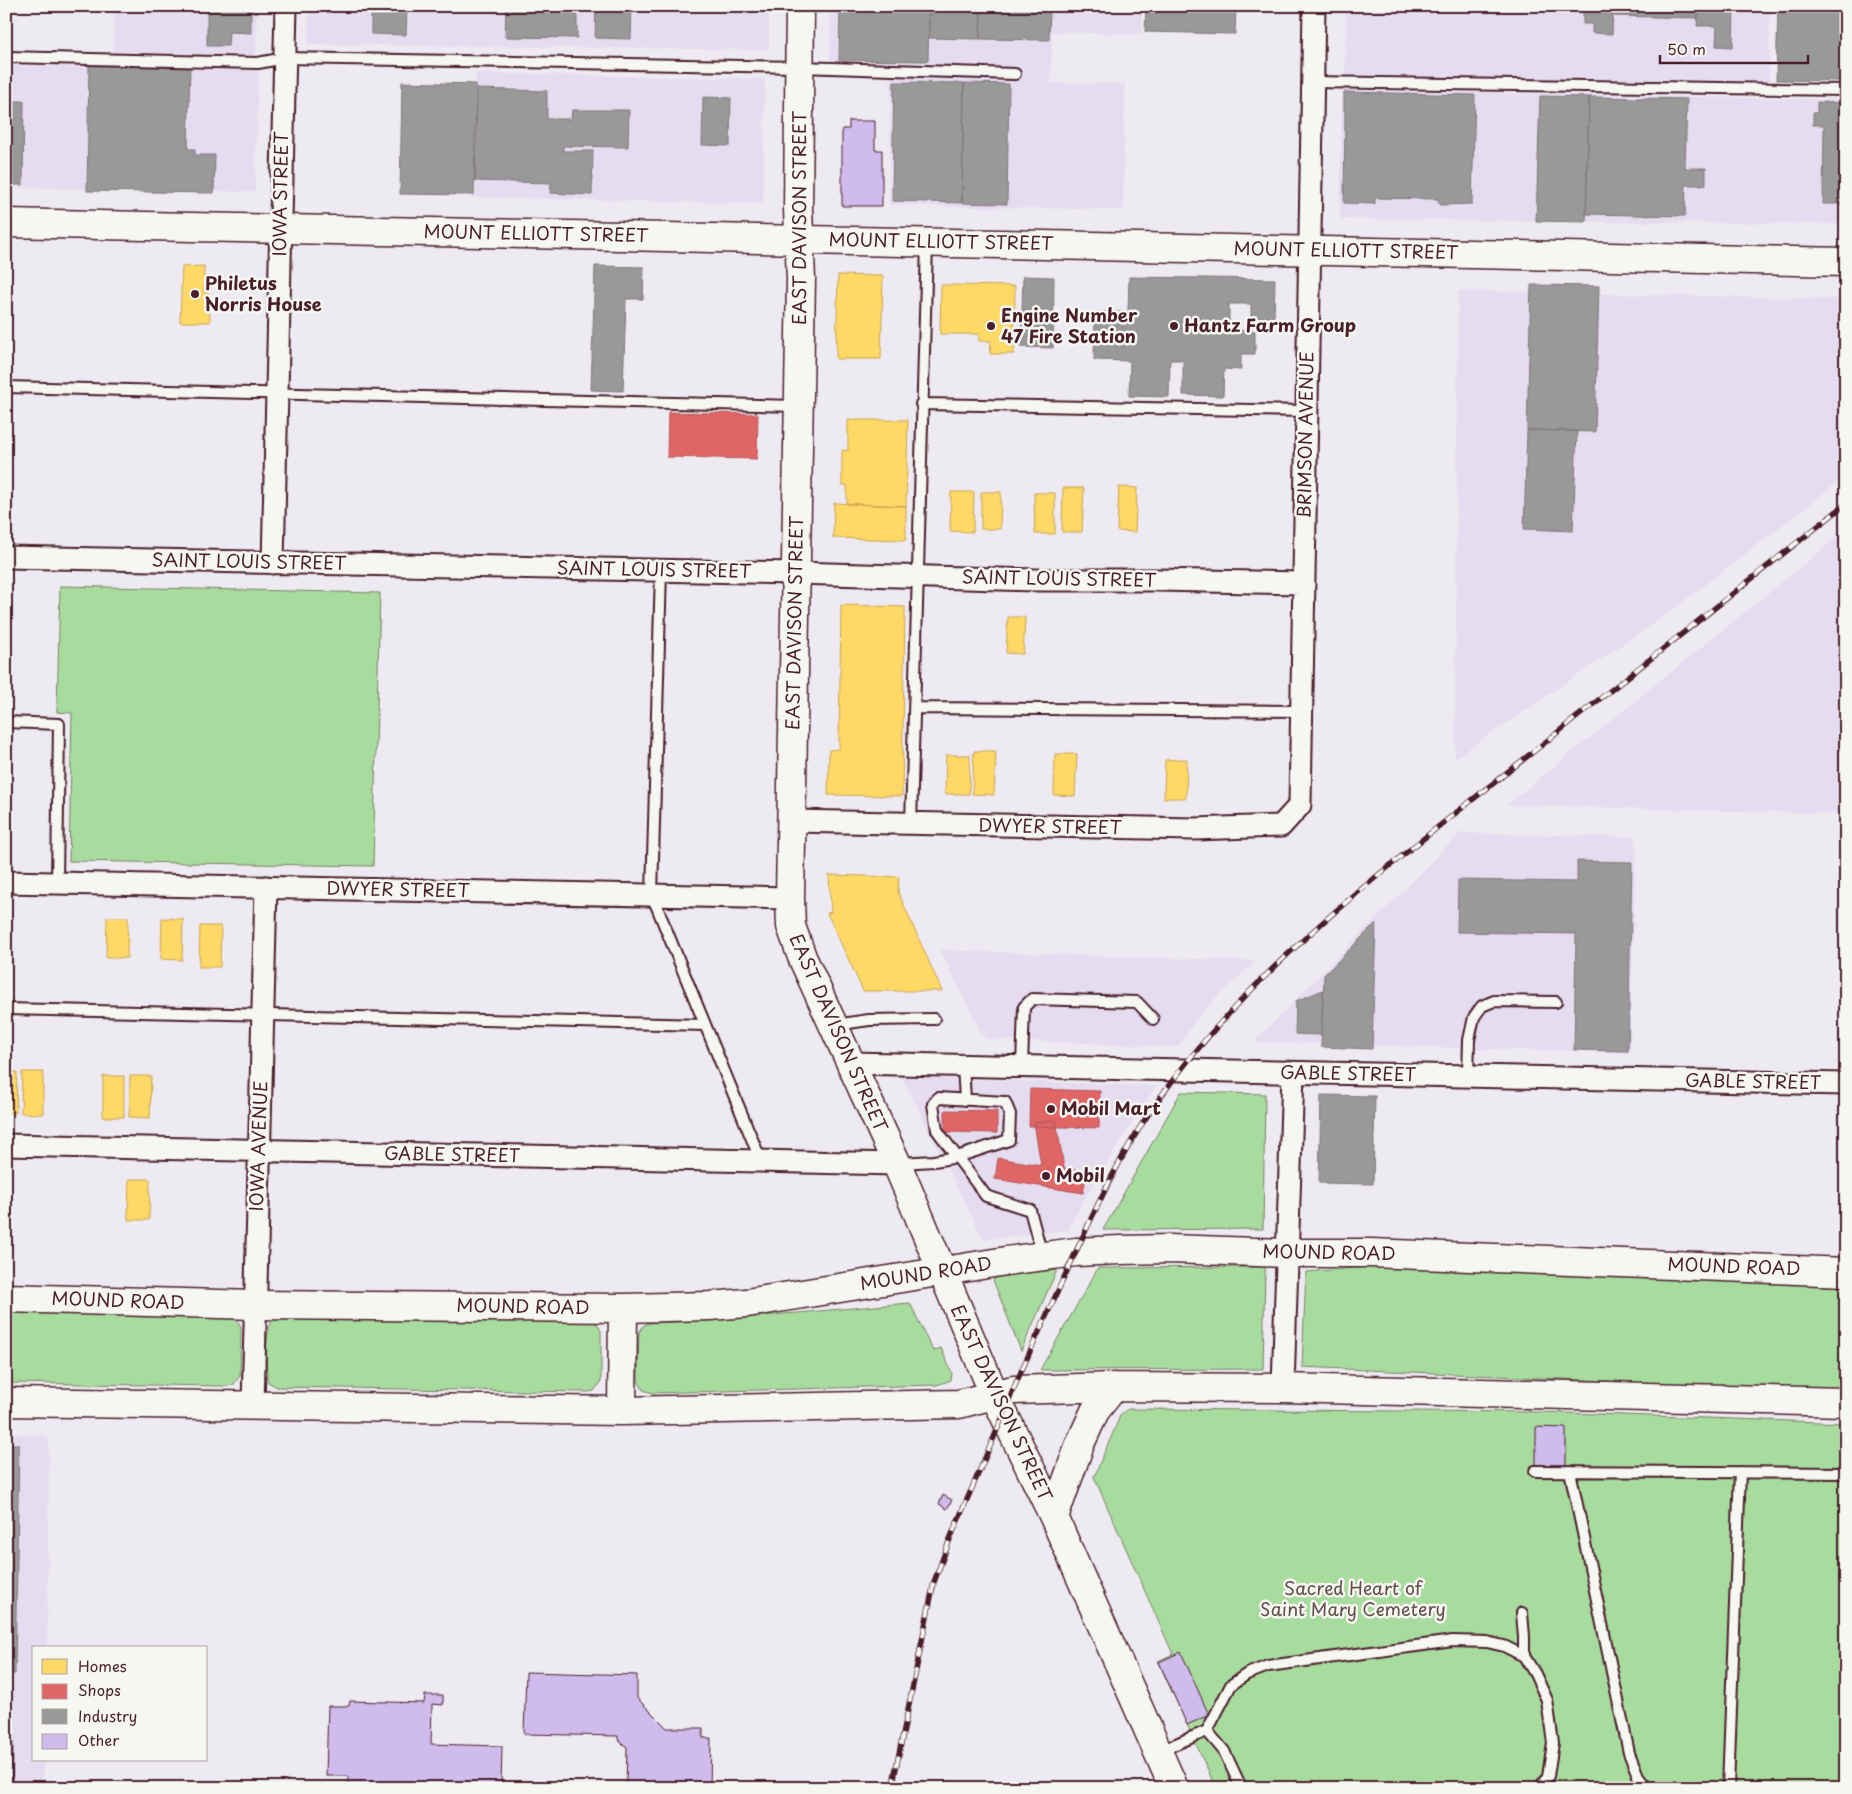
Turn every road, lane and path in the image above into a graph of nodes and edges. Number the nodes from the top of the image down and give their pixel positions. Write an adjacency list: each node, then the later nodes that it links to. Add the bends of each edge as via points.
1 (286, 6): 5 (street, IOWA STREET)
2 (800, 6): 6 (main road, EAST DAVISON STREET)
3 (1314, 6): 8 (street, BRIMSON AVENUE)
4 (6, 57): 5 (lane, via 258,63)
5 (285, 58): 6 (lane); 11 (street, IOWA STREET)
6 (800, 67): 7 (lane); 12 (main road, EAST DAVISON STREET)
7 (1015, 74)
8 (1312, 82): 9 (lane); 14 (street, BRIMSON AVENUE)
9 (1846, 90)
10 (6, 223): 11 (main road, MOUNT ELLIOTT STREET)
11 (280, 229): 12 (main road, MOUNT ELLIOTT STREET); 17 (street, IOWA STREET)
12 (799, 239): 13 (main road, MOUNT ELLIOTT STREET); 19 (main road, EAST DAVISON STREET)
13 (927, 242): 14 (main road, MOUNT ELLIOTT STREET); 18 (lane)
14 (1310, 250): 15 (main road, MOUNT ELLIOTT STREET); 20 (street, BRIMSON AVENUE)
15 (1846, 262)
16 (6, 387): 17 (lane)
17 (277, 394): 19 (lane); 22 (street, IOWA STREET)
18 (921, 404): 20 (lane); 25 (lane)
19 (799, 406): 24 (main road, EAST DAVISON STREET)
20 (1306, 411): 26 (street, BRIMSON AVENUE)
21 (6, 557): 22 (street, SAINT LOUIS STREET)
22 (273, 563): 23 (street, SAINT LOUIS STREET)
23 (661, 570): 24 (street, SAINT LOUIS STREET); 36 (lane)
24 (796, 573): 25 (street, SAINT LOUIS STREET); 31 (main road, EAST DAVISON STREET)
25 (917, 577): 26 (street, SAINT LOUIS STREET); 27 (lane)
26 (1302, 584): 28 (street, BRIMSON AVENUE)
27 (914, 708): 28 (lane); 32 (lane)
28 (1301, 711): 30 (street, BRIMSON AVENUE)
29 (6, 722): 34 (lane, via 59,724)
30 (1300, 805): 32 (street, DWYER STREET, via 1281,826 1267,827 1195,830)
31 (791, 822): 32 (street, DWYER STREET); 37 (main road, EAST DAVISON STREET)
32 (911, 824)
33 (6, 882): 34 (street, DWYER STREET)
34 (57, 883): 35 (street, DWYER STREET)
35 (266, 887): 36 (street, DWYER STREET); 40 (street, IOWA AVENUE)
36 (652, 895): 37 (street, DWYER STREET); 43 (lane)
37 (790, 898): 44 (main road, EAST DAVISON STREET, via 791,926)
38 (1556, 1002): 49 (lane, via 1494,1001 1482,1006 1474,1017 1469,1040)
39 (6, 1009): 40 (lane)
40 (262, 1015): 43 (lane); 53 (street, IOWA AVENUE)
41 (934, 1019): 44 (lane, via 870,1020)
42 (1152, 1019): 47 (lane, via 1137,1002 1032,999 1024,1007)
43 (705, 1025): 55 (lane)
44 (833, 1025): 45 (main road, EAST DAVISON STREET)
45 (851, 1063): 46 (street, GABLE STREET); 56 (main road, EAST DAVISON STREET)
46 (963, 1065): 47 (street, GABLE STREET); 51 (lane)
47 (1022, 1066): 48 (street, GABLE STREET)
48 (1293, 1073): 49 (street, GABLE STREET); 57 (street)
49 (1468, 1076): 50 (street, GABLE STREET)
50 (1846, 1084)
51 (965, 1100): 54 (lane, via 938,1098 933,1104 937,1130); 54 (lane, via 1004,1102 1010,1114 1009,1140)
52 (6, 1145): 53 (street, GABLE STREET)
53 (259, 1151): 55 (street, GABLE STREET); 62 (street, IOWA AVENUE)
54 (957, 1157): 56 (lane); 58 (lane, via 986,1196 1030,1210)
55 (761, 1161): 56 (street, GABLE STREET)
56 (897, 1164): 59 (main road, EAST DAVISON STREET)
57 (1288, 1253): 58 (main road, MOUND ROAD, via 1169,1249); 60 (main road, MOUND ROAD, via 1371,1253); 65 (street)
58 (1042, 1256): 59 (main road, MOUND ROAD)
59 (942, 1272): 63 (main road, MOUND ROAD, via 747,1303); 66 (main road, EAST DAVISON STREET)
60 (1846, 1272)
61 (6, 1298): 62 (main road, MOUND ROAD)
62 (255, 1304): 63 (main road, MOUND ROAD); 69 (street, IOWA AVENUE)
63 (623, 1308): 70 (main road)
64 (1114, 1387): 65 (main road); 66 (main road, via 1028,1388); 75 (main road, via 1095,1411)
65 (1283, 1388): 68 (main road)
66 (994, 1394): 70 (main road, via 959,1404); 75 (main road, EAST DAVISON STREET)
67 (6, 1402): 69 (main road)
68 (1846, 1402)
69 (253, 1406): 70 (main road)
70 (622, 1411)
71 (1570, 1471): 72 (lane); 73 (lane); 83 (lane, via 1629,1752 1639,1778)
72 (1535, 1472)
73 (1740, 1472): 74 (lane); 84 (lane)
74 (1846, 1473)
75 (1054, 1517): 79 (main road, EAST DAVISON STREET)
76 (1522, 1613): 77 (lane)
77 (1524, 1656): 78 (lane, via 1487,1642 1453,1641 1268,1666 1247,1674 1231,1686); 82 (lane, via 1547,1700 1554,1743 1548,1776)
78 (1206, 1731): 79 (lane); 81 (lane, via 1224,1751)
79 (1158, 1752): 80 (main road, EAST DAVISON STREET)
80 (1174, 1788)
81 (1244, 1788)
82 (1540, 1788)
83 (1647, 1788)
84 (1728, 1788)

